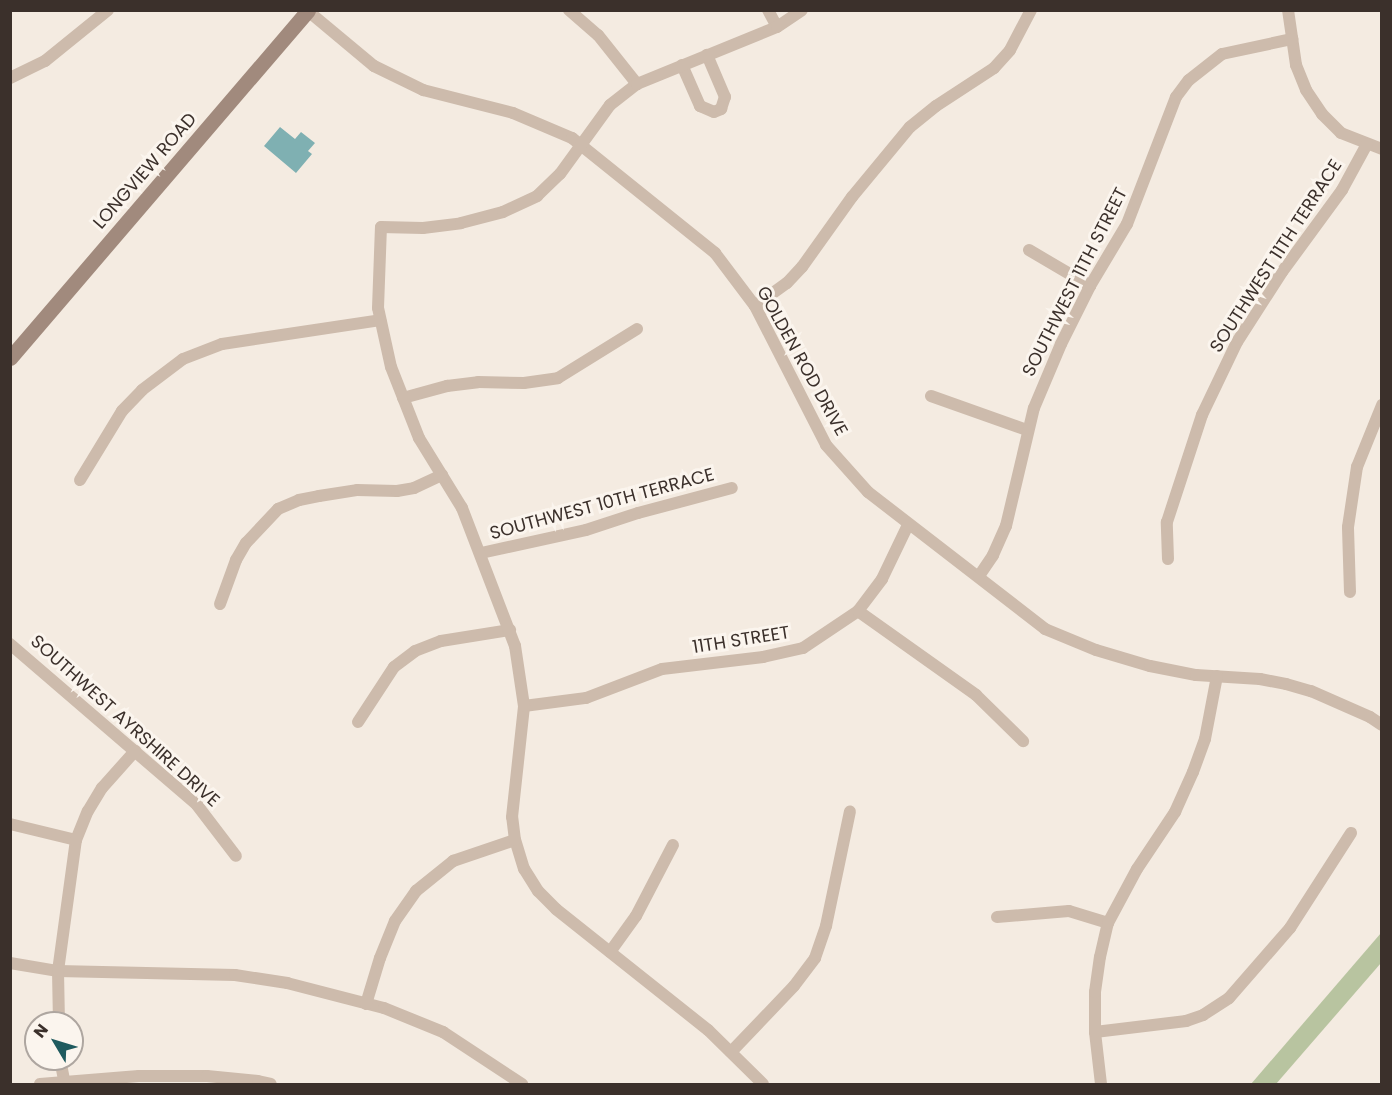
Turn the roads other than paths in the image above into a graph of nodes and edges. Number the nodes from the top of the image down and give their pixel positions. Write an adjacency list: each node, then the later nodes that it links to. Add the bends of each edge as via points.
1 (108, 10): 12 (street, via 45,61)
2 (568, 10): 13 (street, via 598,35)
3 (768, 10): 8 (street)
4 (802, 10): 8 (street)
5 (1031, 10): 19 (street, via 1010,50 994,68 910,127 852,196 802,267)
6 (1288, 10): 9 (street)
7 (308, 11): 15 (street, GOLDEN ROD DRIVE, via 374,66 390,74 423,90 513,113); 22 (street, LONGVIEW ROAD)
8 (777, 27): 10 (street)
9 (1292, 39): 14 (street, via 1296,66 1322,114 1341,133); 18 (street, SOUTHWEST 11TH STREET, via 1222,54 1189,80 1176,97 1128,224)
10 (707, 55): 11 (street); 11 (street, via 724,97 721,109 714,112 700,106)
11 (682, 65): 13 (street)
12 (10, 78)
13 (637, 84): 15 (street, via 610,105)
14 (1367, 144): 16 (street); 32 (street, SOUTHWEST 11TH TERRACE, via 1342,190 1282,272 1238,342 1202,415 1167,522)
15 (580, 145): 19 (street, GOLDEN ROD DRIVE, via 715,254); 20 (street, via 560,174 537,196 503,212 442,226 381,227)
16 (1382, 149)
17 (1029, 250): 18 (street)
18 (1090, 286): 26 (street, SOUTHWEST 11TH STREET, via 1061,344)
19 (755, 306): 30 (street, GOLDEN ROD DRIVE, via 826,445 868,492)
20 (380, 320): 24 (street); 28 (street, via 222,344 183,359 142,390 122,411)
21 (637, 330): 24 (street, via 558,378 457,384)
22 (10, 358)
23 (931, 396): 26 (street)
24 (403, 398): 27 (street, via 419,438)
25 (1382, 405): 34 (street, via 1357,467 1348,527)
26 (1027, 430): 33 (street, SOUTHWEST 11TH STREET, via 1006,526)
27 (442, 475): 31 (street, via 462,508); 35 (street, via 414,488 357,490 299,500 278,509 246,543)
28 (80, 480)
29 (732, 489): 31 (street, SOUTHWEST 10TH TERRACE, via 586,530)
30 (908, 525): 33 (street, GOLDEN ROD DRIVE); 36 (street, 11TH STREET, via 882,579)
31 (481, 553): 37 (street)
32 (1168, 559)
33 (980, 576): 39 (street, GOLDEN ROD DRIVE, via 1045,629 1150,666)
34 (1350, 592)
35 (220, 604)
36 (858, 611): 40 (street, 11TH STREET, via 803,648 663,669 586,698); 43 (street, via 976,695)
37 (510, 630): 40 (street); 41 (street, via 441,641 415,651 394,667)
38 (10, 644): 44 (street, SOUTHWEST AYRSHIRE DRIVE)
39 (1217, 676): 42 (street, GOLDEN ROD DRIVE, via 1260,679 1294,687); 53 (street, via 1205,739 1193,772 1175,812 1137,869)
40 (524, 706): 49 (street, via 512,817)
41 (358, 722)
42 (1382, 725)
43 (1023, 741)
44 (135, 751): 48 (street, via 102,788); 51 (street, SOUTHWEST AYRSHIRE DRIVE, via 196,805)
45 (850, 811): 60 (street, via 826,926 815,958)
46 (10, 824): 48 (street)
47 (1351, 832): 59 (street, via 1290,928 1229,998 1186,1022)
48 (76, 840): 56 (street)
49 (514, 840): 54 (street, via 524,869 538,891); 57 (street, via 453,861 416,891 395,921)
50 (673, 845): 54 (street, via 636,916)
51 (236, 856)
52 (997, 917): 53 (street, via 1069,911)
53 (1108, 923): 59 (street, via 1095,992)
54 (610, 952): 60 (street)
55 (10, 963): 56 (street)
56 (58, 971): 57 (street, via 235,975 287,983); 58 (street)
57 (366, 1004): 64 (street, via 443,1032)
58 (59, 1011)
59 (1095, 1032): 66 (street)
60 (731, 1052): 65 (street)
61 (64, 1083): 62 (street); 63 (street, via 139,1076 207,1076)
62 (40, 1084)
63 (271, 1084)
64 (522, 1084)
65 (763, 1084)
66 (1101, 1084)

